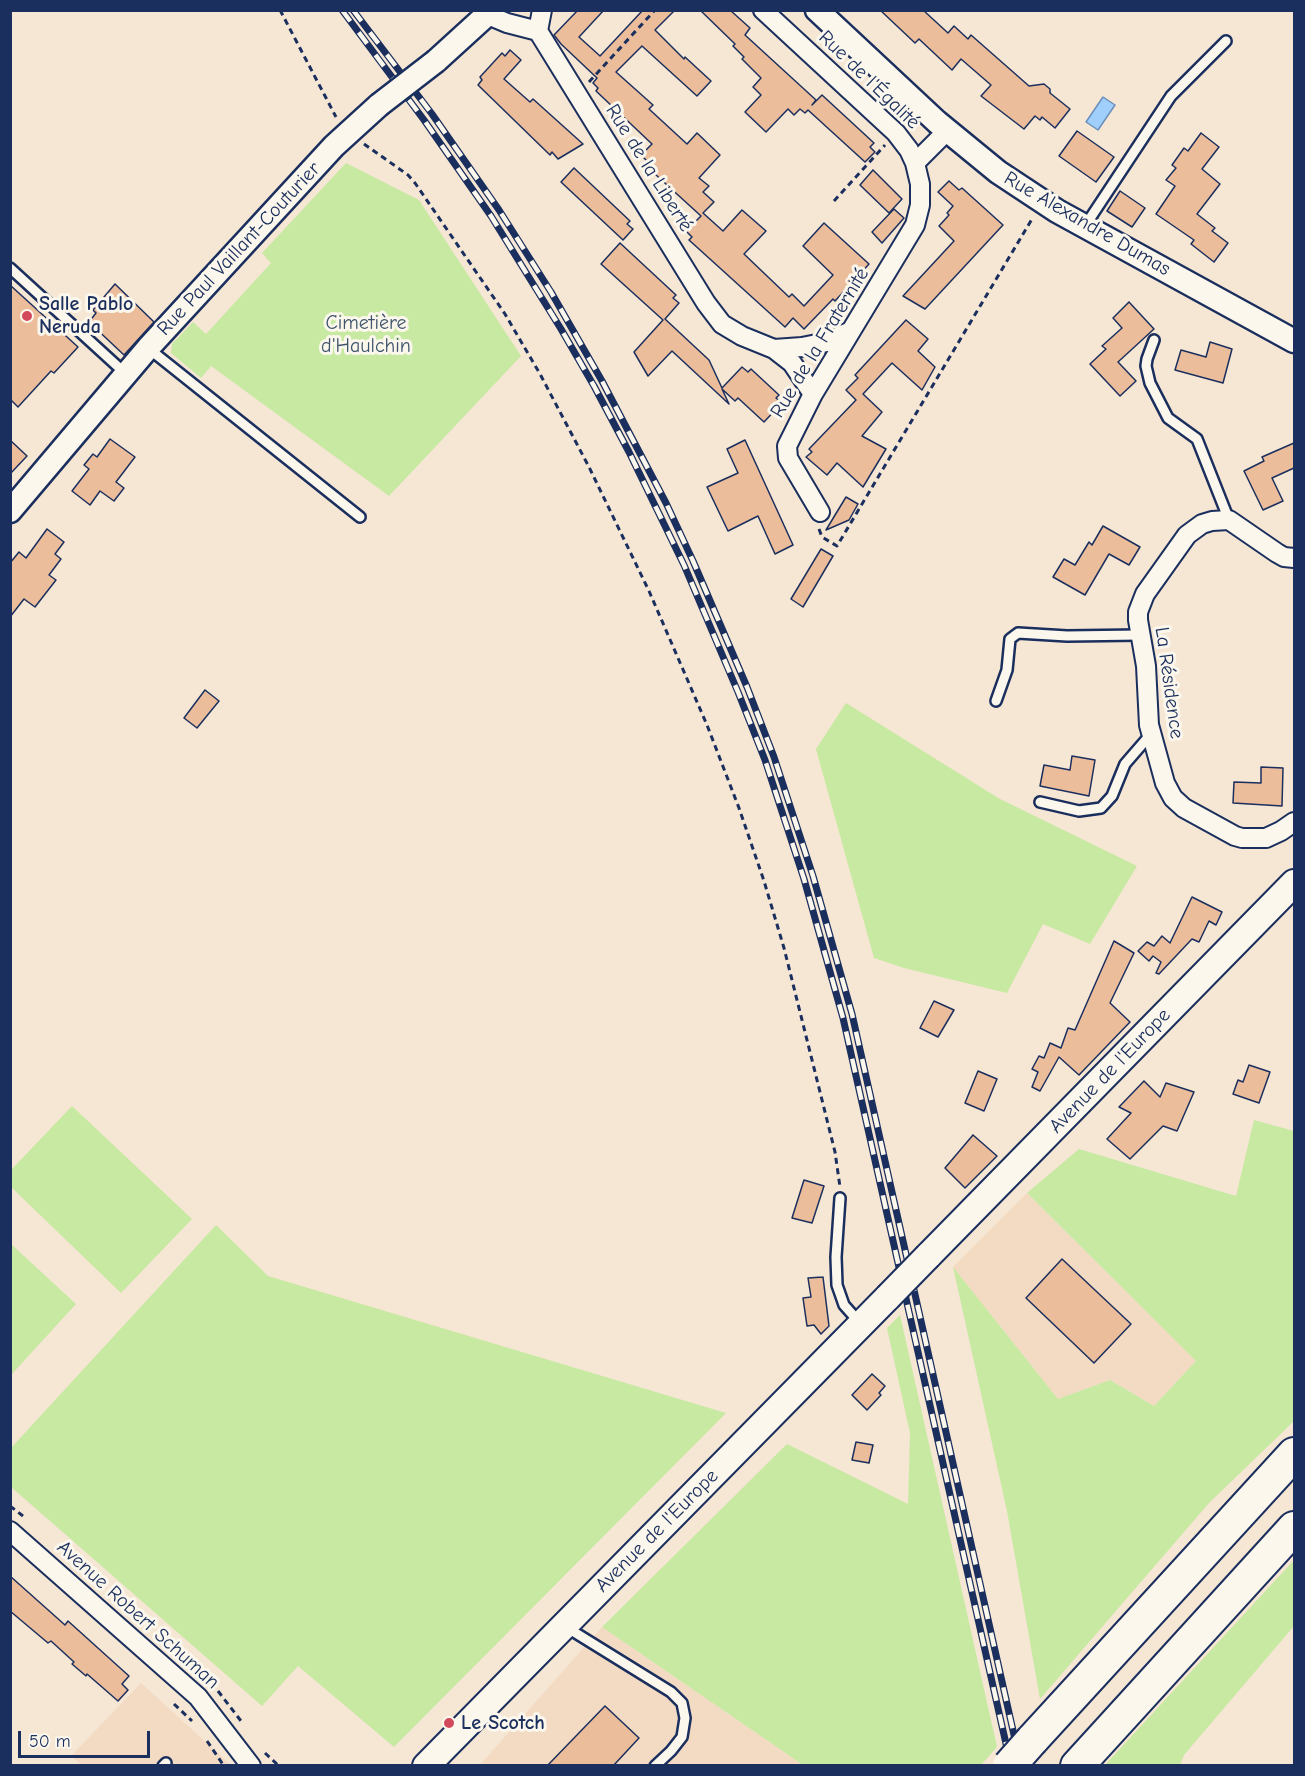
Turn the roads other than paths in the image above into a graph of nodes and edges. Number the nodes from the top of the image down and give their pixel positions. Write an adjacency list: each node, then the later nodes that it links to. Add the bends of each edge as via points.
1 (542, 10): 5 (street)
2 (763, 10): 8 (street, Rue de l'Égalité, via 896,133)
3 (817, 10): 7 (street, Rue Alexandre Dumas)
4 (490, 13): 5 (street, via 507,23); 15 (street, Rue Paul Vaillant-Couturier, bridge, via 347,133)
5 (538, 31): 16 (street, Rue de la Liberté, via 717,319 742,336)
6 (1226, 41): 10 (lane, via 1171,96)
7 (947, 131): 8 (street); 10 (street, Rue Alexandre Dumas, via 998,172)
8 (915, 163): 9 (street, Rue de l'Égalité)
9 (920, 195): 12 (street, Rue de la Fraternité, via 915,225)
10 (1085, 226): 14 (street, Rue Alexandre Dumas)
11 (10, 268): 17 (lane)
12 (851, 331): 16 (street, Rue de la Liberté, via 827,342); 18 (street, Rue de la Fraternité)
13 (1154, 340): 22 (lane, via 1146,366 1150,383 1168,418 1197,439)
14 (1294, 341)
15 (148, 348): 17 (street, Rue Paul Vaillant-Couturier); 21 (lane)
16 (774, 349): 18 (street, Rue de la Liberté, via 792,363)
17 (126, 374): 19 (street, Rue Paul Vaillant-Couturier)
18 (813, 394): 20 (street, Rue de la Fraternité, via 786,452)
19 (10, 511)
20 (820, 512)
21 (360, 517)
22 (1229, 520): 23 (street, via 1277,553); 24 (street, La Résidence, via 1202,524 1181,542 1141,603)
23 (1294, 558)
24 (1140, 635): 25 (lane, via 1018,633 1010,639 1007,670); 26 (street, La Résidence)
25 (996, 701)
26 (1151, 734): 27 (lane, via 1125,764 1112,796 1101,808 1079,811); 28 (street, La Résidence, via 1168,791 1184,808 1242,838 1266,837)
27 (1041, 802)
28 (1294, 822)
29 (1294, 884): 31 (main road, Avenue de l'Europe, bridge)
30 (840, 1198): 31 (lane, via 837,1285 844,1305)
31 (861, 1324): 35 (main road, Avenue de l'Europe)
32 (1294, 1454): 39 (highway, bridge)
33 (1294, 1528): 40 (highway)
34 (11, 1531): 36 (street, Avenue Robert Schuman, via 198,1697)
35 (564, 1626): 37 (main road, Avenue de l'Europe); 38 (lane, via 671,1692 682,1703 682,1737)
36 (251, 1766)
37 (426, 1766)
38 (655, 1766)
39 (1009, 1766)
40 (1077, 1766)

